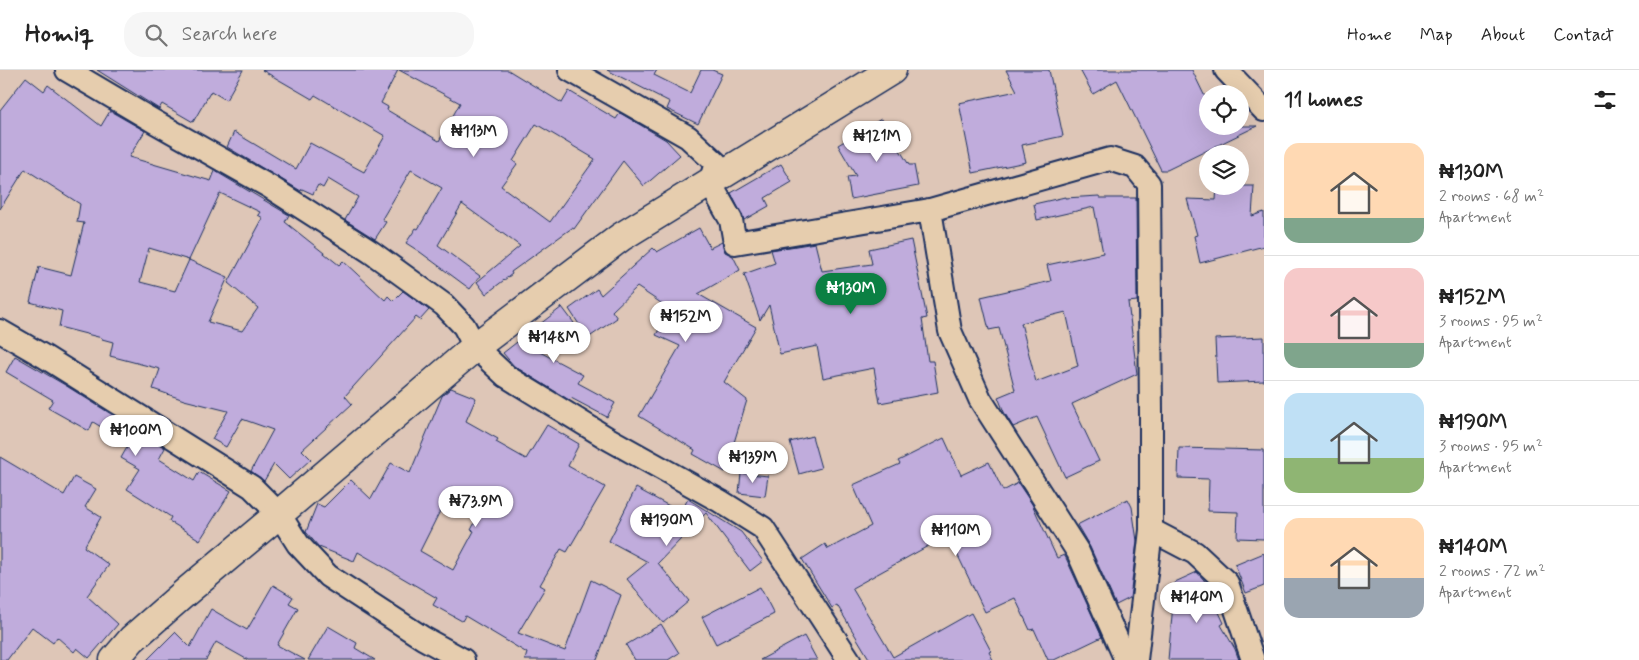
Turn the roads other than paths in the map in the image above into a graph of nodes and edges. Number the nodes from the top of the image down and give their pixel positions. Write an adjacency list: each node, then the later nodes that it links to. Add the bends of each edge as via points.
1 (67, 70): 9 (street, via 270,187 371,252 444,305 464,326)
2 (570, 70): 6 (street, via 688,137 716,163)
3 (892, 70): 6 (street)
4 (1226, 70): 5 (street)
5 (1264, 110)
6 (710, 183): 7 (street, via 731,220 735,243); 9 (street, via 621,237)
7 (930, 210): 11 (street, via 1110,159 1134,168 1149,184); 15 (street, via 950,332 980,399 1078,552)
8 (0, 332): 10 (street, via 252,487)
9 (475, 347): 10 (street); 14 (street, via 506,376 763,528)
10 (280, 514): 12 (street, via 166,609); 13 (street, via 298,544 328,576)
11 (1151, 530): 16 (street); 17 (street, via 1195,553 1227,583)
12 (114, 660)
13 (463, 660)
14 (849, 660)
15 (1126, 660)
16 (1136, 660)
17 (1253, 660)

